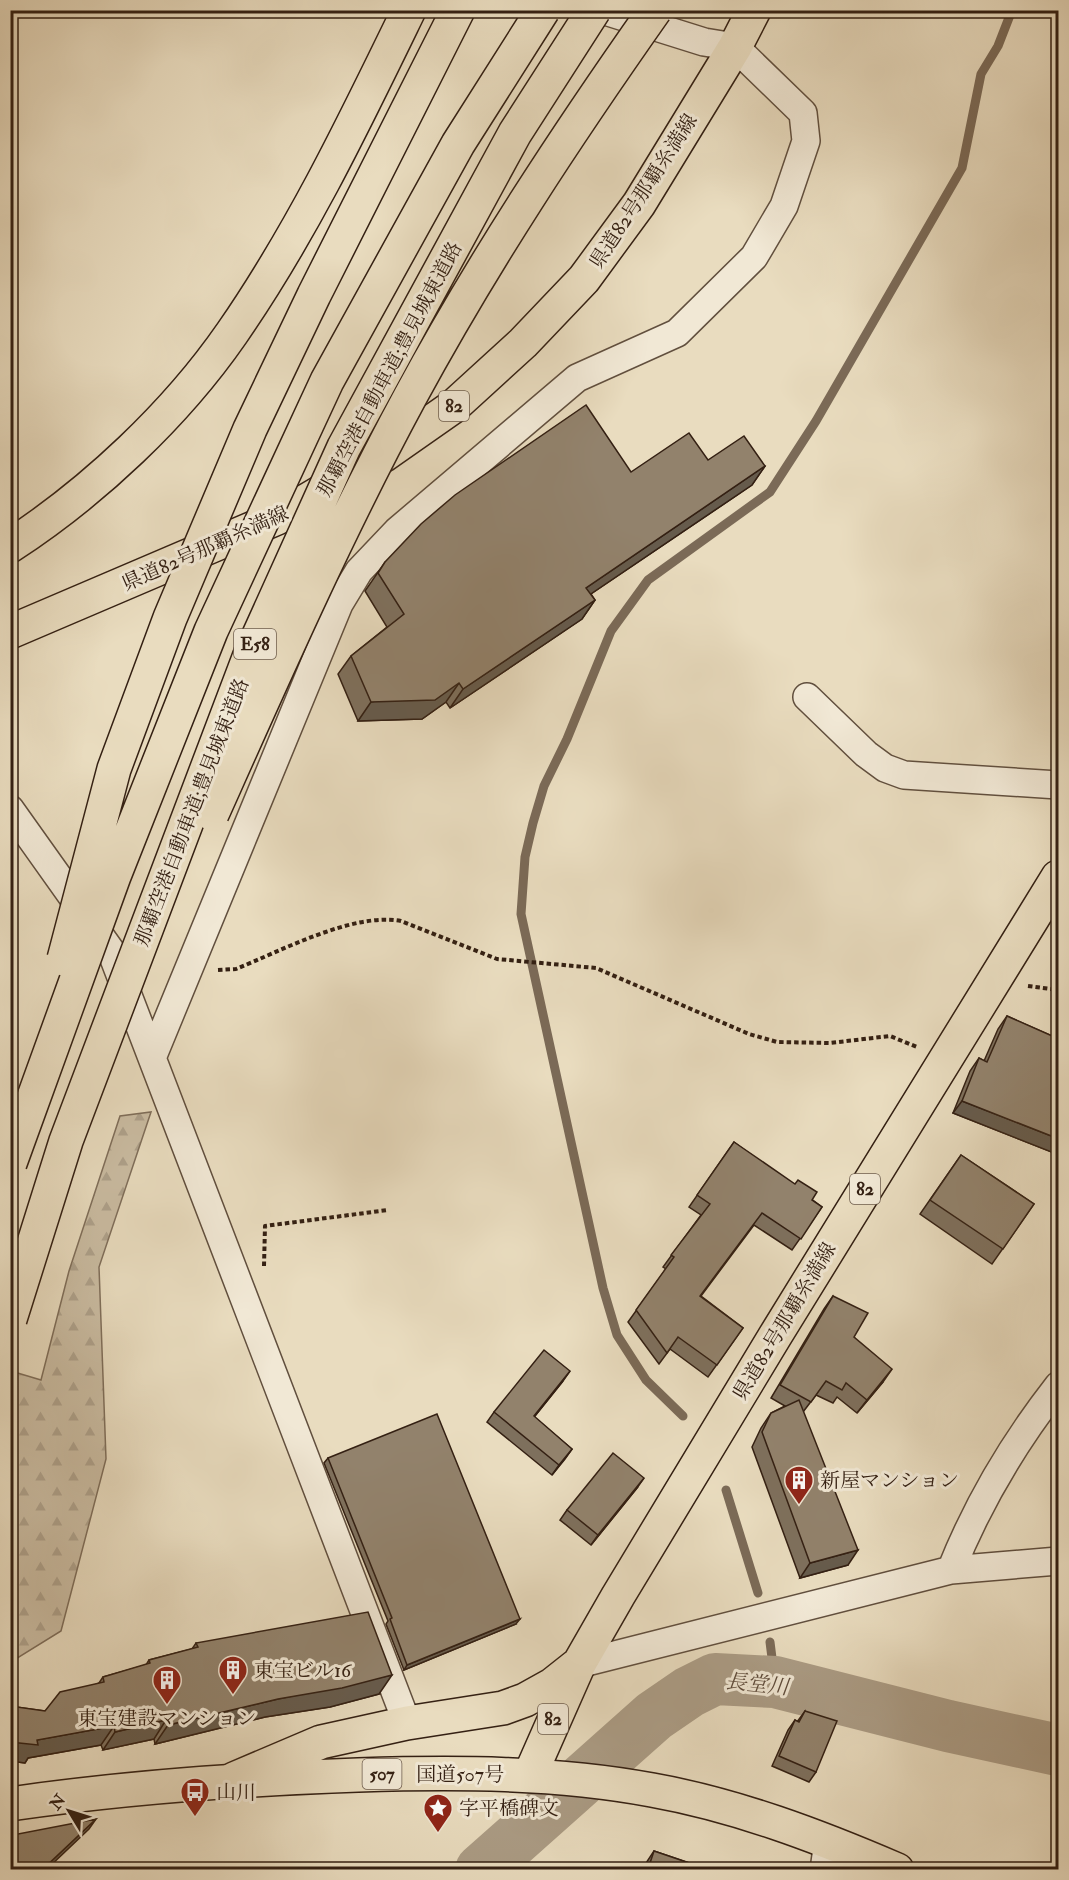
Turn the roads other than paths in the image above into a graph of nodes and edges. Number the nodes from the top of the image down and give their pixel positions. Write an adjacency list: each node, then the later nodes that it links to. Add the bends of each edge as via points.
1 (409, 10): 9 (main road, via 335,162 231,334 184,393 118,461 43,524)
2 (458, 10): 17 (main road, bridge, via 250,429 170,618 114,769)
3 (543, 10): 17 (main road, E58, bridge, via 458,144 317,402 212,631 114,876)
4 (594, 10): 16 (main road, 那覇空港自動車道;豊見城東道路 / E58, bridge, via 515,133 344,447 250,655)
5 (602, 10): 8 (street, via 704,42)
6 (655, 10): 16 (main road, bridge, via 478,277 410,398 313,588)
7 (754, 10): 8 (main road, 県道82号那覇糸満線 / 82)
8 (735, 47): 10 (main road, 県道82号那覇糸満線 / 82, via 639,204 584,279 523,343 454,406 384,455 277,518); 15 (street, via 803,113 806,141 784,206 754,257 678,333 577,378 397,531 359,571 339,604)
9 (10, 546)
10 (10, 632)
11 (807, 697): 12 (street, via 885,768 904,775)
12 (1059, 785)
13 (10, 809): 15 (street, via 111,951)
14 (1059, 877): 22 (main road, 県道82号那覇糸満線 / 82, via 775,1336)
15 (152, 1058): 23 (street)
16 (66, 1141): 18 (main road, 那覇空港自動車道;豊見城東道路 / E58, bridge)
17 (15, 1149)
18 (10, 1319)
19 (1059, 1386): 21 (street, via 1037,1413 968,1528)
20 (1059, 1561): 21 (street)
21 (951, 1570): 22 (street)
22 (579, 1664): 23 (main road, via 552,1685 503,1708); 24 (main road, 県道82号那覇糸満線 / 82)
23 (407, 1723): 25 (main road, via 321,1742)
24 (533, 1775): 25 (main road, 国道507号 / 507, via 453,1772); 27 (main road, 国道507号 / 507, via 652,1790 776,1822)
25 (234, 1779): 26 (main road, 国道507号 / 507)
26 (10, 1804)
27 (826, 1855): 28 (main road, 国道507号 / 507)
28 (897, 1869)

